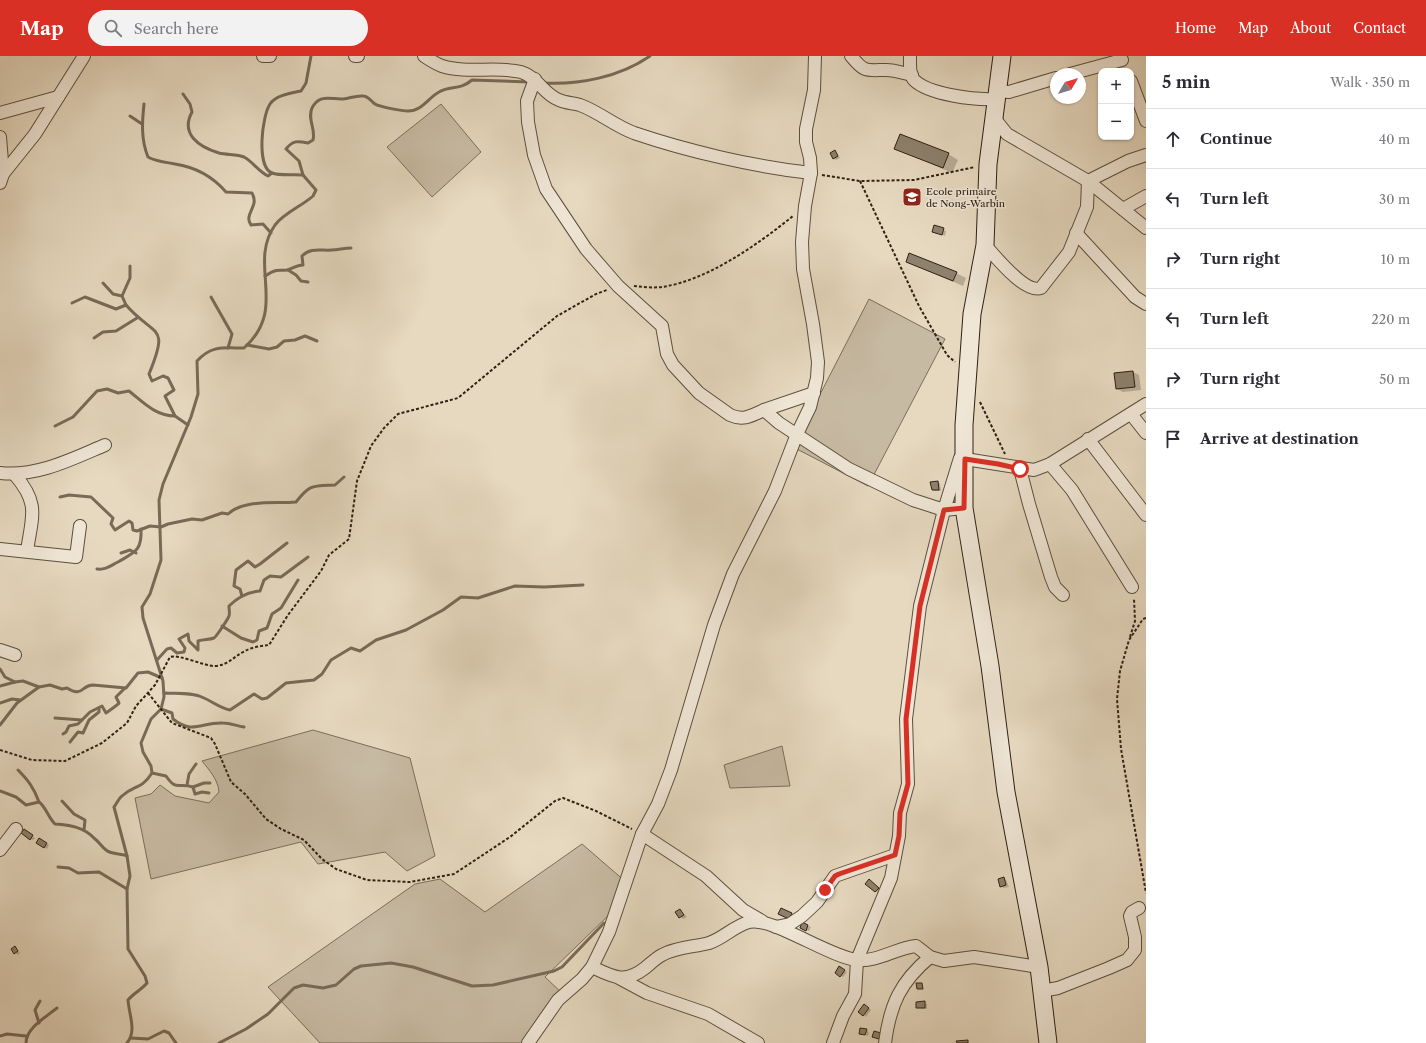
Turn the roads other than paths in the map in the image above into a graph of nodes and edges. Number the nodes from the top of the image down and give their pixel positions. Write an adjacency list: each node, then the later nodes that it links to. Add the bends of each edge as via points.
1 (84, 56): 16 (street)
2 (263, 56): 3 (street)
3 (270, 56)
4 (424, 56): 12 (street, via 442,66 508,70)
5 (815, 56): 23 (street, via 814,90 806,129)
6 (851, 56): 11 (street, via 868,71 886,70)
7 (910, 56): 11 (street)
8 (1002, 56): 15 (street)
9 (1123, 62): 10 (street)
10 (1086, 70)
11 (912, 75): 15 (street, via 919,84 945,94 976,100)
12 (535, 79): 23 (street, via 557,99 579,105 632,132 718,156 782,170); 34 (street, via 528,93 527,107 539,173 546,189 586,249 618,286 662,326 667,354 673,365 700,393 738,418 746,418)
13 (1050, 80): 15 (street)
14 (1134, 87): 17 (street)
15 (996, 95): 19 (street)
16 (58, 97): 18 (street); 24 (street)
17 (1144, 106): 20 (street)
18 (0, 113)
19 (995, 119): 25 (street, via 1007,134); 30 (street, via 988,164)
20 (1146, 121)
21 (0, 137): 24 (street)
22 (1146, 155): 25 (street)
23 (811, 173): 32 (street, via 805,206 803,269 818,362)
24 (2, 178)
25 (1088, 181): 27 (street); 29 (street, via 1087,207)
26 (1146, 196): 27 (street)
27 (1123, 209): 28 (street)
28 (1146, 228)
29 (1076, 233): 30 (street, via 1068,252 1037,290 1027,286 1002,265); 31 (street, via 1136,297)
30 (985, 245): 39 (street, via 972,314)
31 (1146, 304)
32 (814, 393): 34 (street); 37 (street, via 807,416)
33 (1146, 404): 35 (street)
34 (764, 410): 37 (street)
35 (1131, 414): 36 (street); 38 (street)
36 (1146, 433)
37 (797, 434): 47 (street, via 849,469 913,500); 57 (street, via 775,491 733,574 714,625 671,770 658,804)
38 (1088, 439): 42 (street); 48 (street)
39 (965, 440): 41 (street); 47 (street)
40 (105, 445): 45 (street, via 51,467)
41 (965, 459): 43 (street); 46 (street)
42 (1050, 464): 43 (street, via 1034,470); 52 (street, via 1072,490)
43 (1020, 469): 53 (street, via 1051,577 1055,587)
44 (0, 473): 45 (street)
45 (14, 474): 51 (street, via 24,486 33,506)
46 (964, 508): 47 (street); 66 (street, via 990,666 1006,792)
47 (944, 510): 59 (street, via 920,606 906,719 908,784 900,813)
48 (1146, 515)
49 (80, 526): 51 (street, via 76,557)
50 (0, 549): 51 (street)
51 (27, 551)
52 (1132, 587)
53 (1063, 595)
54 (1, 653): 55 (street)
55 (15, 655)
56 (16, 829): 58 (street)
57 (642, 834): 61 (street, via 706,876 744,910); 65 (street, via 609,932)
58 (0, 850)
59 (895, 855): 62 (street, via 835,876 817,902 802,916 790,924); 64 (street, via 891,878)
60 (1139, 908): 68 (street, via 1130,916 1135,950 1127,960 1058,988)
61 (762, 921): 62 (street); 67 (street, via 751,921 710,942 662,955 638,973)
62 (776, 927): 64 (street, via 836,954)
63 (930, 957): 64 (street, via 916,946 876,958); 66 (street, via 944,961 974,957); 72 (street, via 913,973 896,996 889,1016)
64 (857, 960): 71 (street, via 854,994)
65 (592, 967): 67 (street); 69 (street, via 558,1000)
66 (1039, 967): 68 (street)
67 (619, 978): 70 (street, via 648,992 708,1014)
68 (1042, 991): 73 (street)
69 (528, 1043)
70 (758, 1043)
71 (834, 1043)
72 (885, 1043)
73 (1048, 1043)

